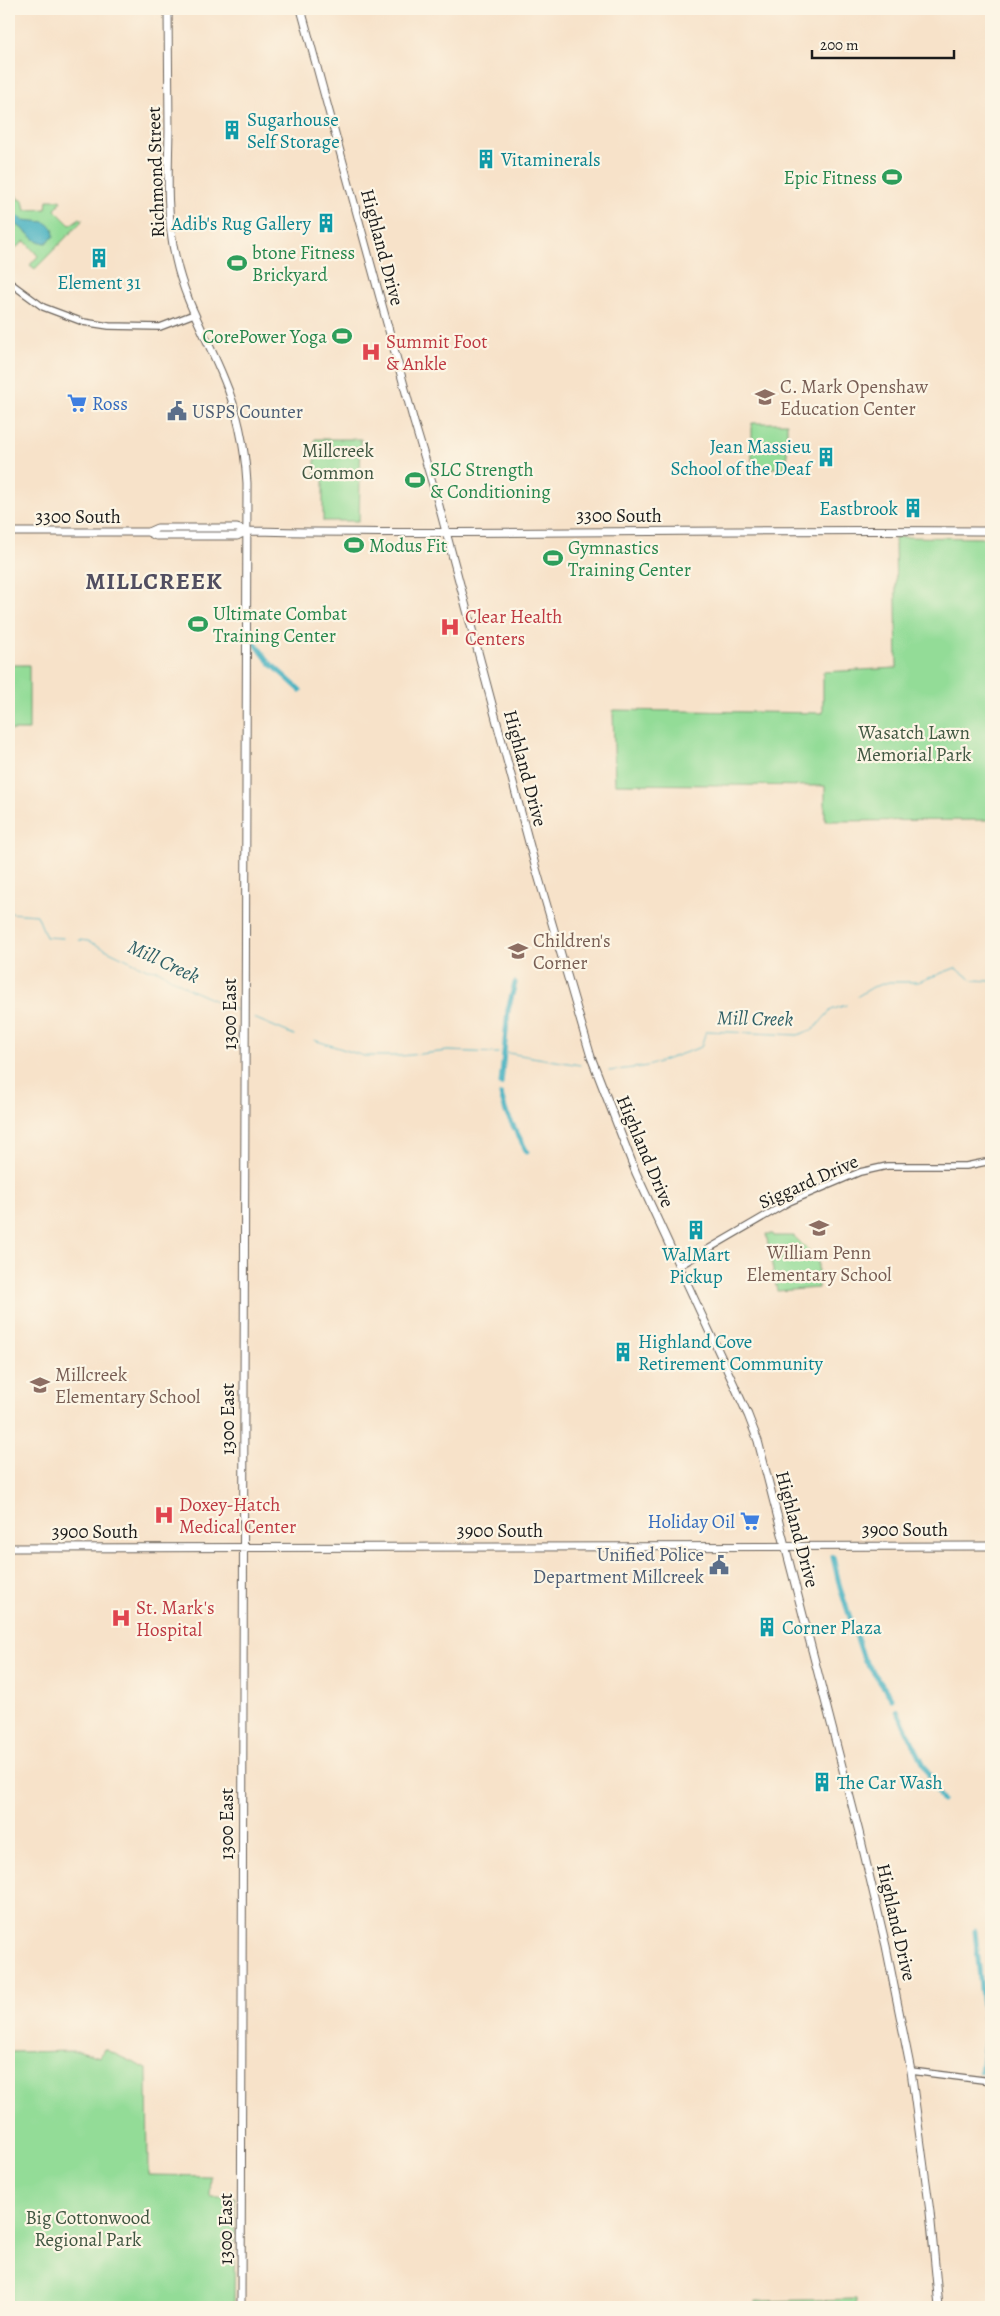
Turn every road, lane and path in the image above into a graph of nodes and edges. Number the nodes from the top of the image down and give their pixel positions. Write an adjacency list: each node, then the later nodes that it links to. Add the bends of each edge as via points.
1 (168, 9): 4 (main road, Richmond Street, via 169,215 176,259)
2 (301, 9): 8 (main road, Highland Drive)
3 (9, 282): 4 (street, via 43,307 83,322 160,327)
4 (194, 314): 5 (main road, Richmond Street, via 225,382 239,428 246,471)
5 (247, 531): 7 (main road, 3300 South, via 237,536); 8 (main road, 3300 South); 13 (main road, 1300 East)
6 (991, 531): 8 (main road, 3300 South)
7 (9, 532)
8 (446, 533): 10 (main road, Highland Drive, via 535,865 591,1058 618,1132)
9 (991, 1161): 10 (street, Siggard Drive, via 966,1166 887,1166 860,1172 789,1202)
10 (679, 1266): 11 (main road, Highland Drive, via 753,1428)
11 (786, 1546): 12 (main road, 3900 South); 13 (main road, 3900 South); 15 (main road, Highland Drive, via 862,1843)
12 (991, 1546)
13 (243, 1547): 14 (main road, 3900 South); 17 (main road, 1300 East)
14 (9, 1548)
15 (910, 2071): 16 (street); 18 (main road, Highland Drive)
16 (991, 2081)
17 (241, 2307)
18 (939, 2307)

